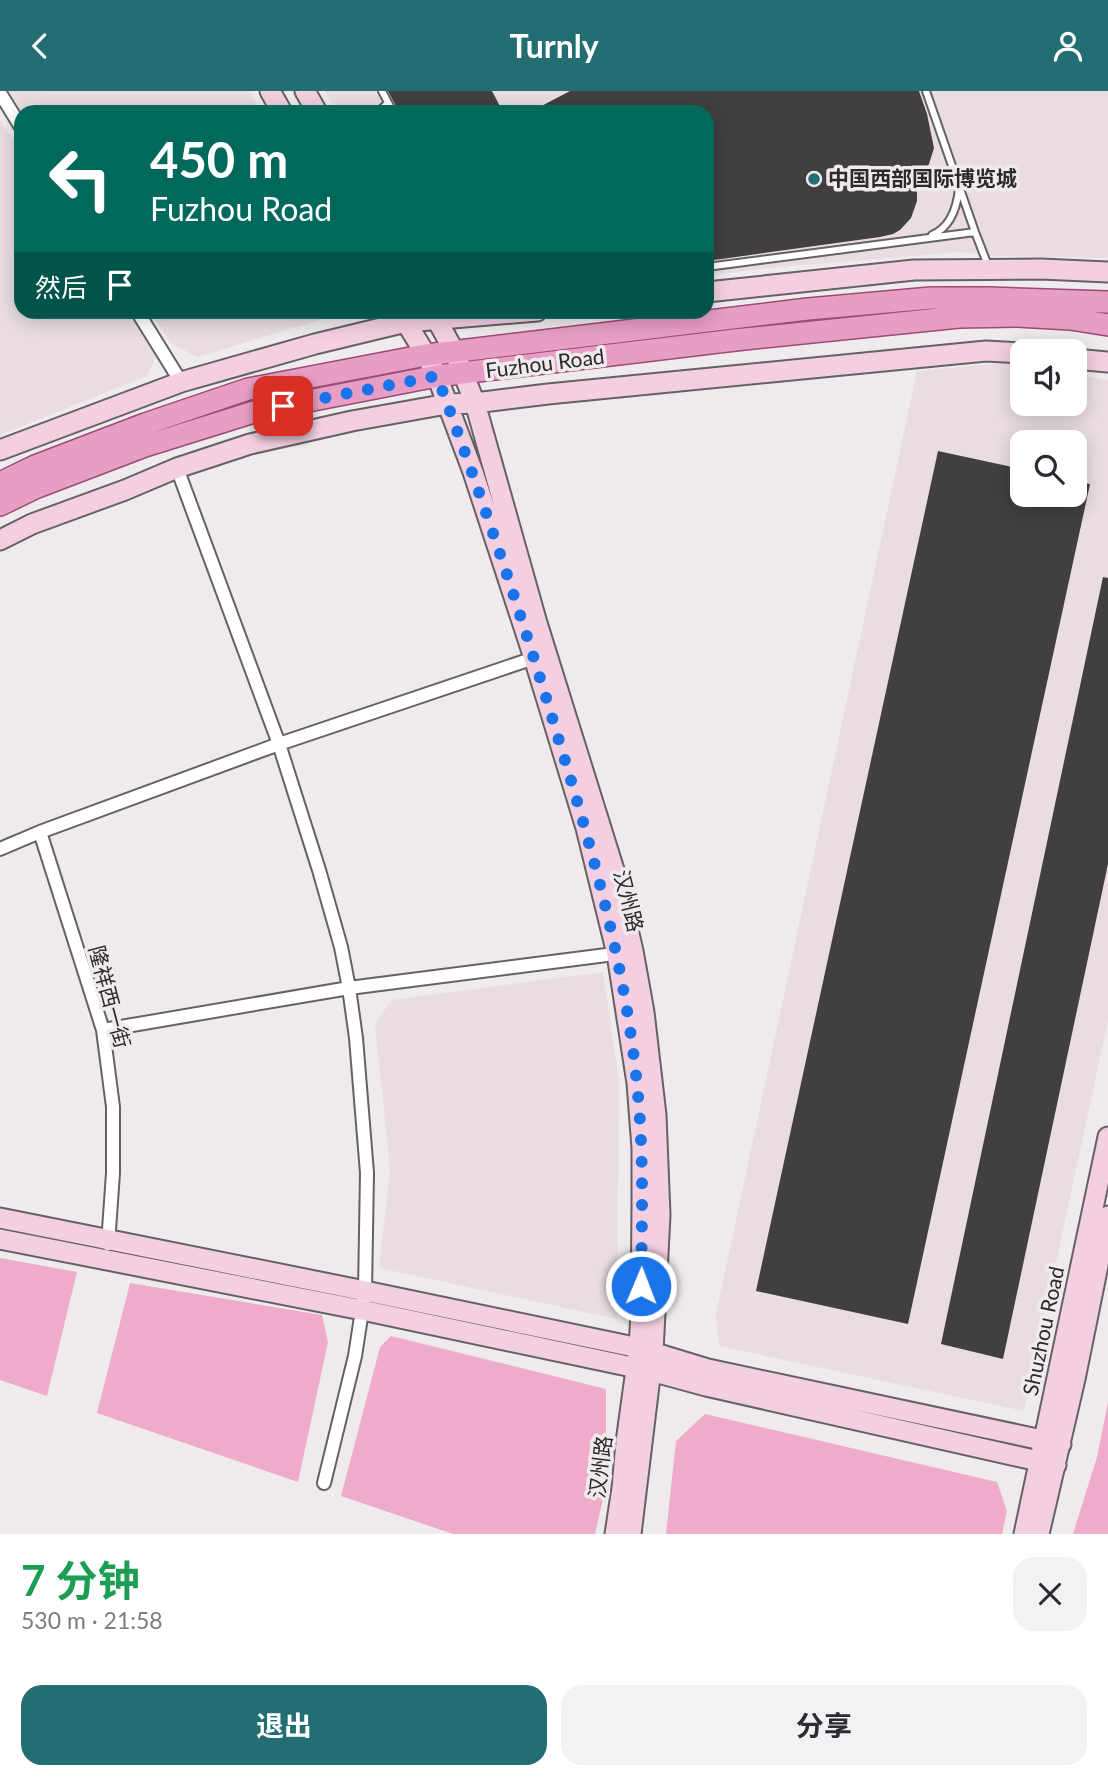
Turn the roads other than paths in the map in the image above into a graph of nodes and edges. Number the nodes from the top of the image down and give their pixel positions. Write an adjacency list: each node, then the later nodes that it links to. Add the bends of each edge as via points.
1 (382, 91): 4 (lane)
2 (926, 91): 6 (lane)
3 (0, 93): 5 (street)
4 (388, 103)
5 (14, 116)
6 (959, 187): 7 (lane); 8 (lane, via 947,224)
7 (975, 232): 8 (lane); 10 (lane)
8 (925, 238): 9 (lane)
9 (714, 266)
10 (990, 269): 11 (street); 12 (street, via 914,271)
11 (1108, 272)
12 (714, 291)
13 (1108, 302): 19 (main road, Fuzhou Road, via 931,298)
14 (142, 319): 26 (street)
15 (395, 319): 26 (street)
16 (403, 319): 21 (street, 汉州路)
17 (436, 319): 19 (street, 汉州路)
18 (1108, 324): 24 (main road, Fuzhou Road, via 1017,316 959,317)
19 (454, 351): 21 (main road, Fuzhou Road); 24 (street, 汉州路)
20 (1010, 352): 27 (street, Fuzhou Road, via 972,352)
21 (426, 355): 25 (street, 汉州路); 31 (main road, Fuzhou Road, via 248,389 145,424)
22 (1087, 360): 23 (street)
23 (1108, 362)
24 (464, 374): 25 (main road, Fuzhou Road); 27 (street, 汉州路)
25 (437, 376): 28 (street, 汉州路); 32 (main road, Fuzhou Road, via 257,411 145,446)
26 (181, 382): 29 (street)
27 (475, 403): 28 (street, Fuzhou Road); 38 (street, 汉州路, via 615,873)
28 (447, 404): 30 (street, Fuzhou Road, via 250,444); 34 (street, 汉州路)
29 (0, 450)
30 (177, 468): 33 (street, Fuzhou Road); 35 (street)
31 (0, 483)
32 (0, 505)
33 (0, 540)
34 (534, 658): 35 (street); 38 (street, 汉州路)
35 (279, 744): 36 (street); 39 (street, via 334,921)
36 (40, 832): 37 (street); 40 (street, 隆祥西一街)
37 (0, 849)
38 (625, 953): 39 (street); 47 (street, 汉州路, via 642,1148)
39 (349, 988): 40 (street); 46 (street, via 367,1173)
40 (103, 1030): 45 (street, 隆祥西一街, via 113,1107)
41 (1108, 1137): 48 (street, Shuzhou Road)
42 (1108, 1216): 48 (street, Shuzhou Road)
43 (0, 1218): 45 (street)
44 (0, 1239): 45 (street)
45 (107, 1250): 46 (street)
46 (363, 1300): 47 (street); 50 (street, via 355,1356)
47 (645, 1360): 48 (street, via 708,1369); 49 (street, via 706,1387); 51 (street, 汉州路); 52 (street, 汉州路)
48 (1052, 1442): 49 (street, Shuzhou Road)
49 (1048, 1462): 53 (street, Shuzhou Road); 54 (street, Shuzhou Road)
50 (324, 1483)
51 (615, 1534)
52 (631, 1534)
53 (1024, 1534)
54 (1040, 1534)

